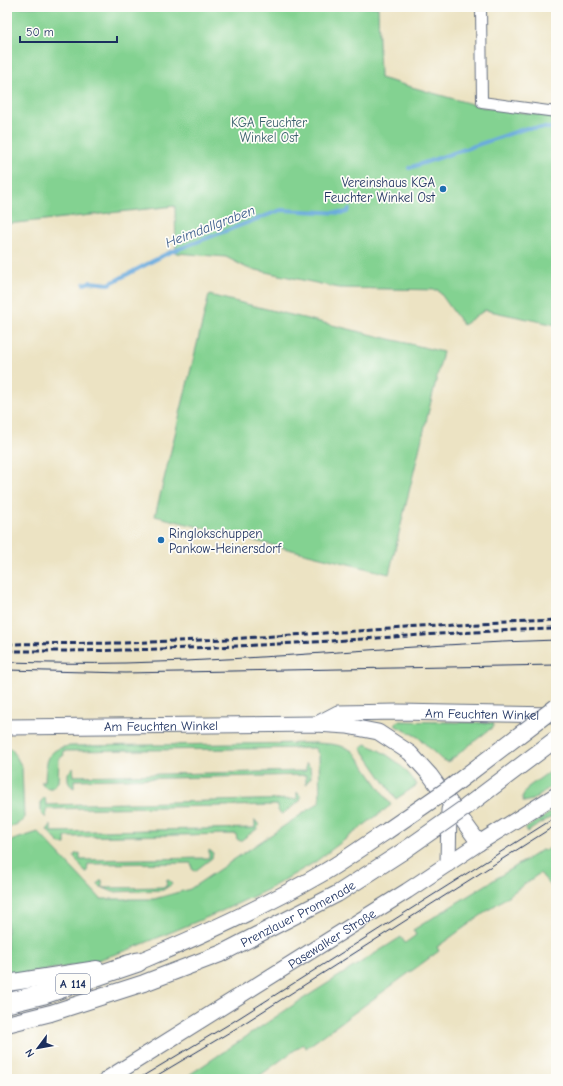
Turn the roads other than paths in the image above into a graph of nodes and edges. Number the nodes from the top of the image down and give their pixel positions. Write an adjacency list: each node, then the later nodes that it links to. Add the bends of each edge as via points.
1 (481, 7): 2 (street, via 482,102)
2 (556, 112)
3 (556, 707): 12 (main road, Prenzlauer Promenade, bridge, via 451,787 322,873 209,932)
4 (556, 715): 5 (main road, Am Feuchten Winkel, via 338,713)
5 (316, 724): 6 (main road, Am Feuchten Winkel); 9 (main road, Am Feuchten Winkel, via 378,732 392,739 410,752)
6 (7, 727)
7 (556, 739): 15 (main road, Prenzlauer Promenade, bridge, via 466,807 337,894 220,954 144,983 51,1013)
8 (556, 795): 10 (main road, Pasewalker Straße)
9 (449, 801): 10 (main road, Am Feuchten Winkel); 11 (main road)
10 (479, 843): 11 (main road, Pasewalker Straße)
11 (448, 864): 16 (main road, Pasewalker Straße)
12 (138, 962): 13 (main road, Prenzlauer Promenade); 14 (highway, A 114, via 44,994)
13 (7, 983)
14 (7, 1003)
15 (7, 1024)
16 (107, 1079)

